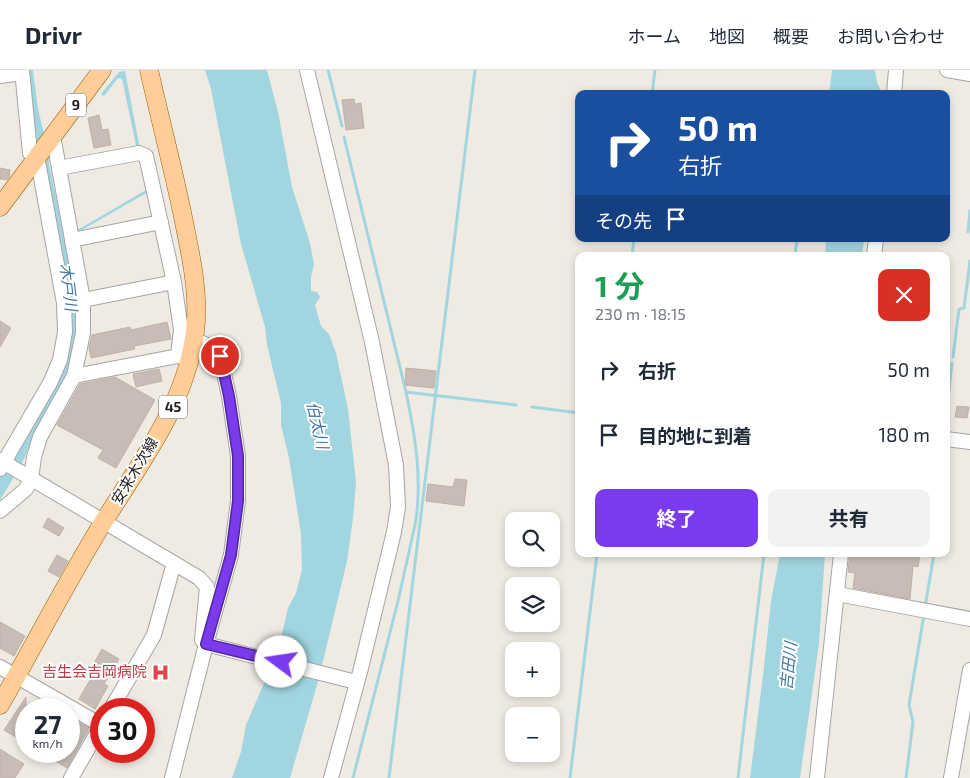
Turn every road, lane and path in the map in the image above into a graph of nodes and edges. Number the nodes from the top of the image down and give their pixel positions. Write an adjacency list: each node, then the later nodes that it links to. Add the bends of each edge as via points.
1 (102, 70): 10 (main road, 9)
2 (149, 70): 17 (main road, 安来木次線 / 45, via 193,264)
3 (308, 70): 34 (street, via 372,342 396,465 398,507 394,532 360,672)
4 (896, 70): 9 (street)
5 (947, 70): 7 (street)
6 (19, 72): 8 (street); 10 (street, via 30,153)
7 (970, 74)
8 (0, 76)
9 (894, 90)
10 (42, 149): 11 (street); 12 (main road, 9); 22 (street, via 64,303 65,332 60,360 50,383)
11 (59, 168): 13 (street, via 139,153 146,156); 14 (street)
12 (0, 207)
13 (161, 222): 14 (street); 15 (street)
14 (72, 240): 16 (street)
15 (174, 282): 16 (street); 18 (street)
16 (83, 300): 19 (street, via 83,333)
17 (194, 339): 18 (main road, 安来木次線 / 45); 30 (street, via 211,347 220,356 238,456 238,501 231,555)
18 (184, 357): 19 (street); 25 (main road, 安来木次線 / 45, via 170,415)
19 (74, 376): 23 (street, via 40,437)
20 (950, 440): 21 (street)
21 (970, 442)
22 (6, 466): 23 (street)
23 (31, 479): 24 (street, via 26,489); 25 (street)
24 (0, 511)
25 (104, 521): 27 (street); 33 (main road, 安来木次線 / 45)
26 (841, 557): 28 (street)
27 (174, 563): 30 (street, via 199,578 206,587 202,640); 35 (street, via 154,635)
28 (837, 594): 29 (street); 42 (street)
29 (970, 619)
30 (210, 645): 34 (street); 40 (street)
31 (0, 667): 33 (street)
32 (970, 670): 43 (street)
33 (16, 677): 36 (main road, 安来木次線 / 45); 37 (street)
34 (353, 681): 41 (street)
35 (117, 698)
36 (0, 705)
37 (90, 720)
38 (90, 745): 39 (street)
39 (71, 778)
40 (172, 778)
41 (331, 778)
42 (817, 778)
43 (951, 778)

